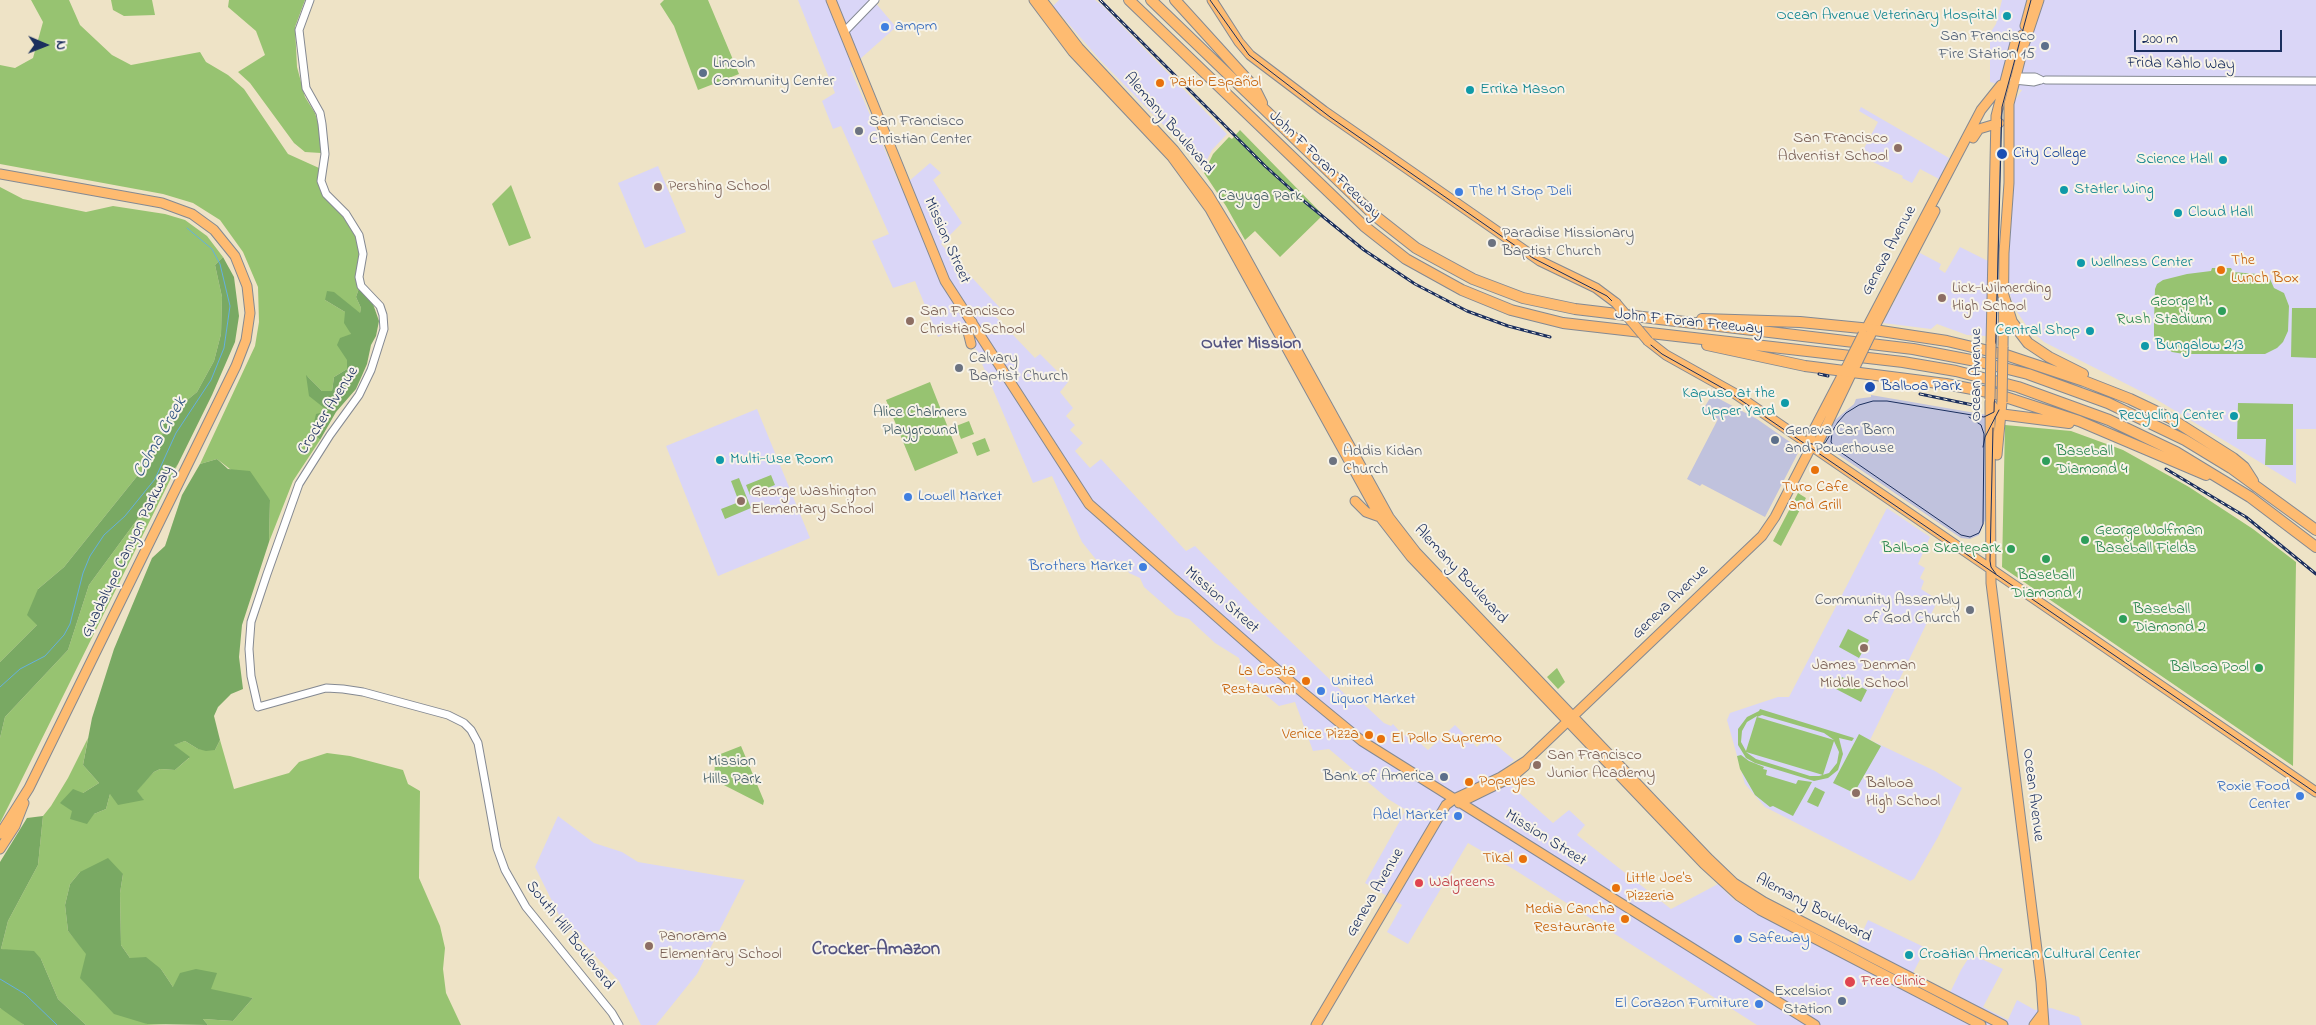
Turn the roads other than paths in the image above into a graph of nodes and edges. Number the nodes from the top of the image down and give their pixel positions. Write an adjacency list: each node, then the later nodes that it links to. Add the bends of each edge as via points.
1 (310, 0): 42 (street, Crocker Avenue, via 299,30 306,88 320,113 322,124 325,154 321,181 326,194 346,214 358,235 363,254 359,277 361,286 380,306 384,329 359,395 298,484 267,574 251,622 249,649)
2 (831, 0): 14 (main road, Mission Street)
3 (875, 0): 14 (street)
4 (1034, 0): 38 (main road, Alemany Boulevard, via 1073,52 1172,157 1210,209)
5 (1042, 0): 43 (main road, Alemany Boulevard, via 1078,48 1174,150 1208,194 1397,529)
6 (1126, 0): 13 (highway)
7 (1130, 0): 13 (highway, John F Foran Freeway)
8 (1151, 0): 19 (highway, John F Foran Freeway)
9 (1175, 0): 19 (highway, via 1254,87)
10 (1212, 0): 33 (main road, bridge, via 1243,47 1324,111 1540,261 1596,288 1616,303 1648,341 1666,355 1721,385)
11 (2032, 0): 15 (main road, Ocean Avenue)
12 (2039, 0): 15 (main road, Ocean Avenue)
13 (1148, 18): 27 (highway, John F Foran Freeway, via 1352,215 1415,265 1466,293 1522,313 1573,324)
14 (844, 32): 25 (main road, Mission Street, via 945,281)
15 (2023, 40): 16 (main road, Ocean Avenue, via 2015,43)
16 (2009, 80): 20 (main road, Ocean Avenue); 21 (main road, Ocean Avenue); 26 (main road, Geneva Avenue, via 1981,110)
17 (2046, 80): 18 (street, Frida Kahlo Way)
18 (2316, 81)
19 (1267, 112): 24 (highway, John F Foran Freeway, via 1378,219 1416,248 1453,270 1538,302)
20 (2009, 120): 21 (main road, Geneva Avenue); 23 (main road, Ocean Avenue)
21 (1996, 125): 26 (main road, Geneva Avenue, via 1982,127 1976,132); 31 (main road, Ocean Avenue, bridge)
22 (0, 174): 44 (main road, Guadalupe Canyon Parkway, via 162,203 192,214 214,230 232,251 245,281 250,308 247,335 236,366)
23 (2003, 294): 30 (highway, via 2012,322 2034,348); 32 (main road, Ocean Avenue, bridge)
24 (1660, 319): 26 (highway, via 1788,321); 35 (highway, John F Foran Freeway, via 1908,348 2013,370 2138,416 2199,448)
25 (972, 322): 28 (main road, via 968,332); 46 (main road, Mission Street, via 1089,504 1362,741)
26 (1868, 332): 29 (main road, Geneva Avenue, bridge); 30 (highway, via 1926,337 1993,351)
27 (1658, 334): 29 (highway, via 1791,363); 36 (highway, John F Foran Freeway, via 1903,362 1997,381 2064,402 2118,424 2186,458)
28 (971, 344)
29 (1850, 368): 33 (main road, Geneva Avenue, via 1819,441); 34 (highway, via 2009,397 2079,421)
30 (2130, 399): 35 (highway, via 2177,422 2226,453 2244,467)
31 (1990, 402): 32 (highway); 41 (main road, Ocean Avenue)
32 (2001, 414): 34 (highway, via 2068,423); 41 (main road, Ocean Avenue, via 1995,562)
33 (1813, 443): 41 (main road, via 1831,459); 43 (main road, Geneva Avenue, via 1771,524 1758,541)
34 (2159, 456): 36 (highway)
35 (2254, 484): 39 (highway, John F Foran Freeway)
36 (2241, 491): 40 (highway, John F Foran Freeway)
37 (1355, 501): 38 (main road, via 1366,512)
38 (1380, 517): 43 (main road, Alemany Boulevard, via 1411,556)
39 (2316, 530)
40 (2316, 548)
41 (1991, 569): 45 (main road, via 1999,569 2050,605 2054,613); 49 (main road, Ocean Avenue)
42 (258, 707): 50 (street, South Hill Boulevard, via 326,688 343,689 448,715 471,730 480,749 497,848 504,870 526,907)
43 (1570, 719): 46 (main road, Geneva Avenue, via 1526,761); 54 (main road, Alemany Boulevard, via 1704,864 1739,896); 55 (main road, Alemany Boulevard, via 1734,883 1764,902)
44 (29, 788): 47 (main road, Guadalupe Canyon Parkway); 48 (main road, Guadalupe Canyon Parkway, via 17,821)
45 (2316, 792)
46 (1457, 801): 51 (main road, Geneva Avenue, via 1439,816); 52 (main road, Geneva Avenue); 53 (main road, Mission Street)
47 (0, 834)
48 (0, 849)
49 (2043, 1012): 56 (main road); 57 (main road, Ocean Avenue)
50 (619, 1025)
51 (1316, 1025)
52 (1323, 1025)
53 (1815, 1025)
54 (1980, 1025)
55 (2003, 1025)
56 (2034, 1025)
57 (2044, 1025)

